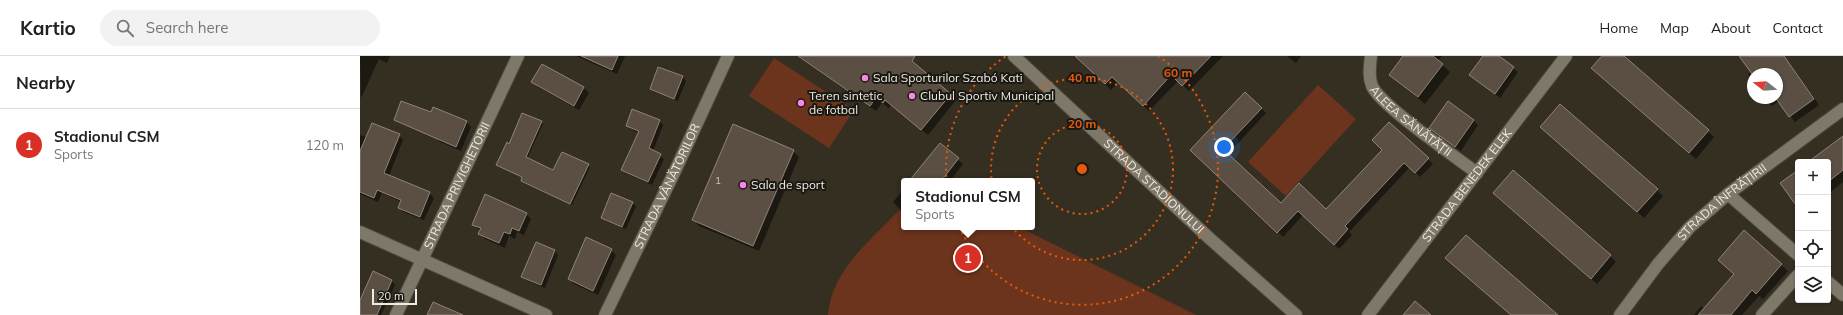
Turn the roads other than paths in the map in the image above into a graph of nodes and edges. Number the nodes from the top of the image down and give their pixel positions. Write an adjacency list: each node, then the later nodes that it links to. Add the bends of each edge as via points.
1 (518, 56): 11 (street, STRADA PRIVIGHETORII)
2 (728, 56): 17 (street, STRADA VÂNĂTORILOR)
3 (1014, 56): 18 (street, STRADA STADIONULUI, via 1208,237)
4 (1372, 56): 7 (street, ALEEA SĂNĂTĂȚII, via 1370,79 1376,93)
5 (1566, 56): 7 (street, STRADA BENEDEK ELEK)
6 (1843, 109): 8 (street, STRADA ÎNFRĂȚIRII)
7 (1477, 173): 19 (street, STRADA BENEDEK ELEK)
8 (1728, 194): 10 (street); 20 (street, STRADA ÎNFRĂȚIRII, via 1690,227 1658,264)
9 (360, 232): 11 (street)
10 (1795, 252)
11 (422, 259): 15 (street, STRADA PRIVIGHETORII); 16 (street)
12 (1795, 278): 21 (street)
13 (1831, 285): 14 (street)
14 (1843, 295)
15 (396, 315)
16 (546, 315)
17 (605, 315)
18 (1296, 315)
19 (1368, 315)
20 (1620, 315)
21 (1762, 315)

